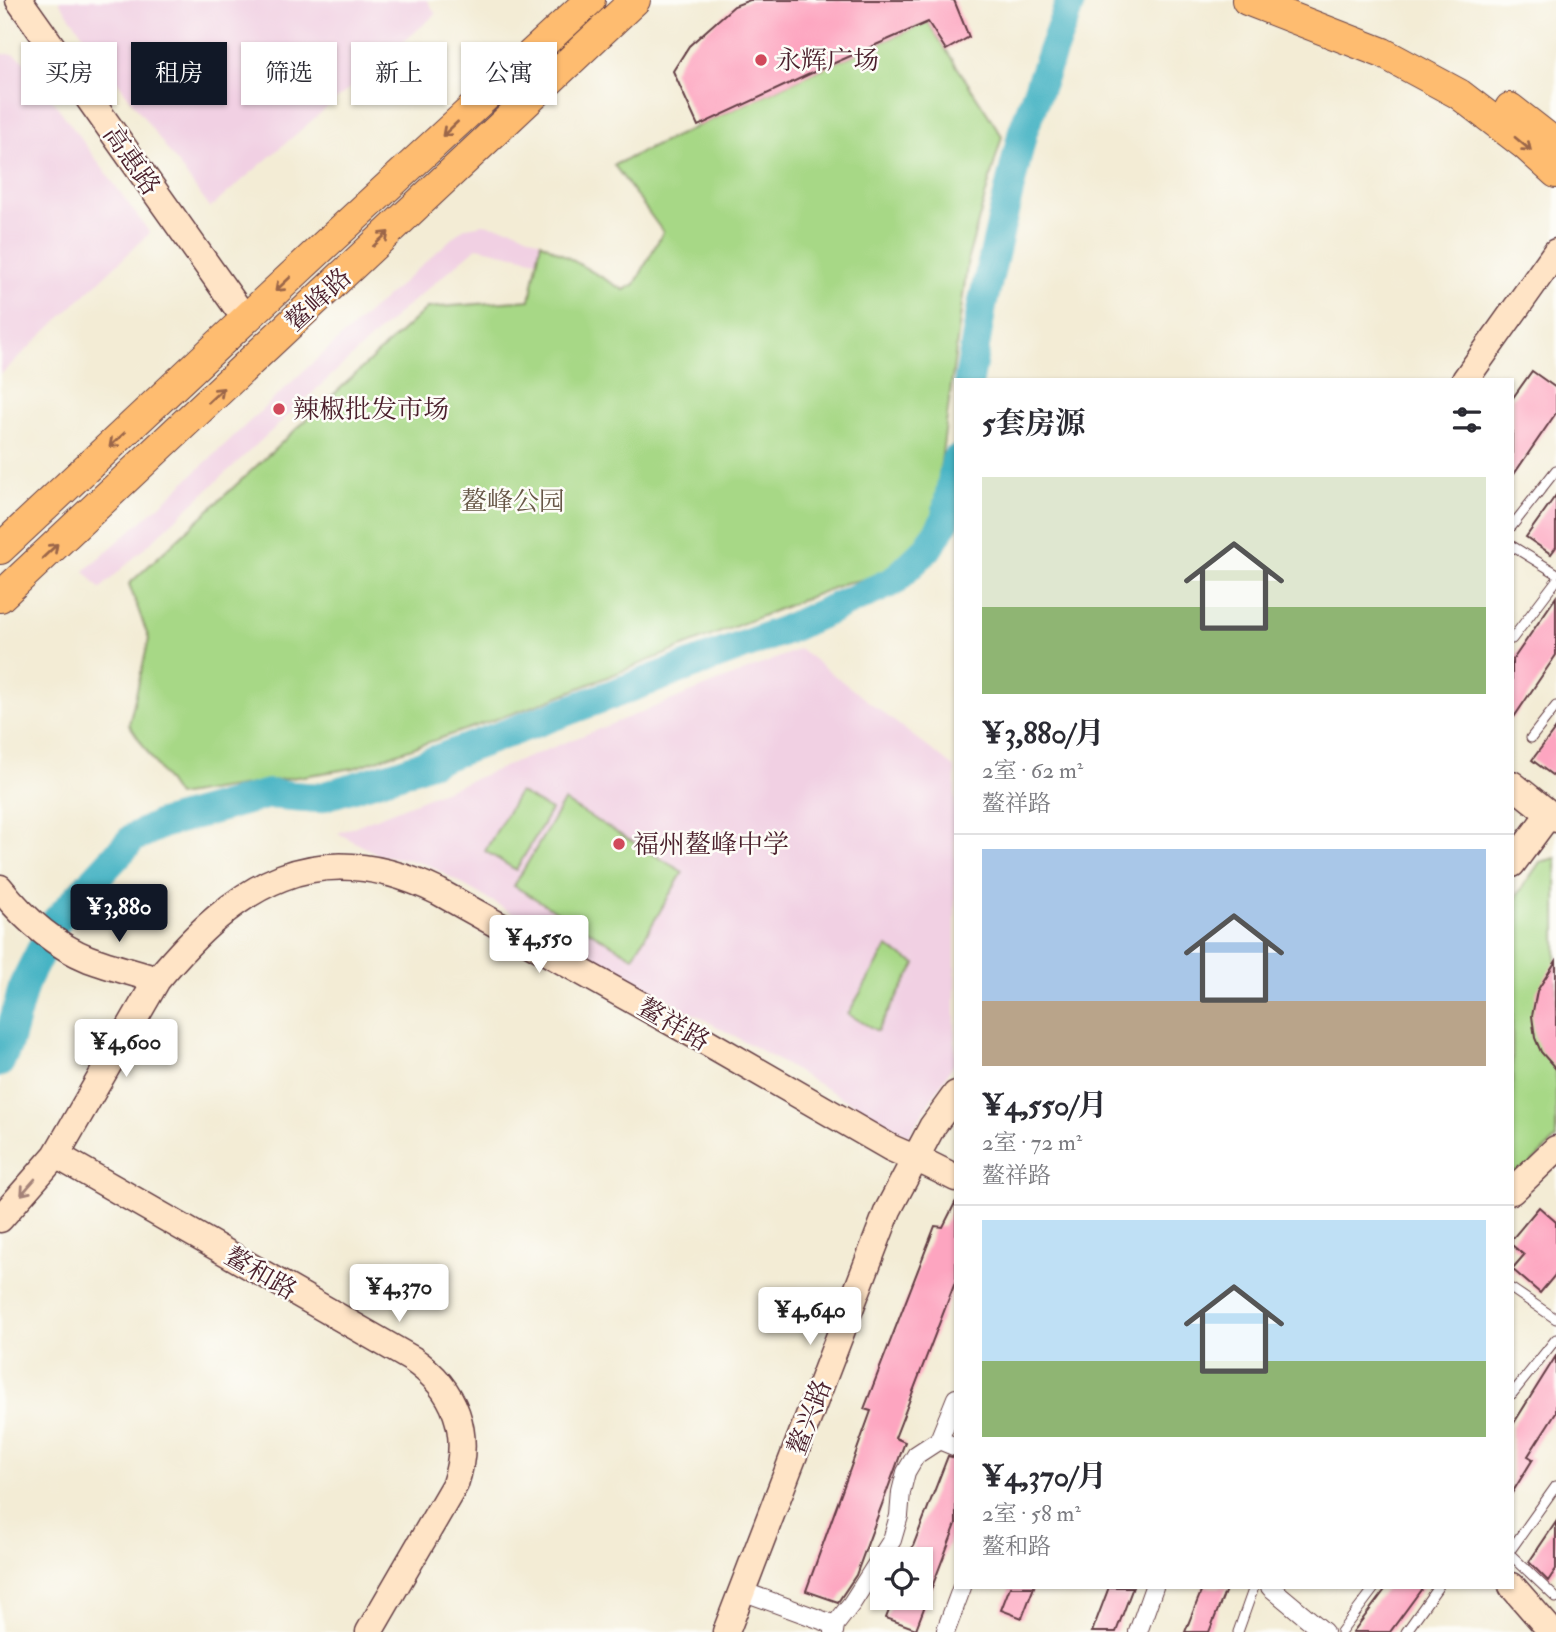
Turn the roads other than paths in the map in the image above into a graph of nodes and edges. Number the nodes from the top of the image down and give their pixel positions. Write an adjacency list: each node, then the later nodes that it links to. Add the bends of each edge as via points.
1 (19, 0): 10 (street, 高惠路)
2 (590, 0): 10 (main road, 鳌峰路, one-way to 10)
3 (635, 0): 19 (main road, 鳌峰路, one-way to 3)
4 (1247, 0): 7 (main road, one-way to 7, via 1383,53 1459,94)
5 (1300, 0): 6 (main road, via 1391,36 1469,77)
6 (1556, 144)
7 (1556, 173)
8 (1556, 252): 11 (street)
9 (1556, 278): 12 (street)
10 (246, 320): 16 (main road, 鳌峰路, one-way to 16)
11 (1466, 378)
12 (1485, 378)
13 (1556, 470): 14 (lane)
14 (1514, 523)
15 (1514, 547): 17 (lane)
16 (0, 549)
17 (1556, 573)
18 (1556, 581): 20 (lane)
19 (0, 597)
20 (1514, 636)
21 (1556, 706): 22 (lane)
22 (1531, 738)
23 (1514, 786): 24 (street)
24 (1553, 817): 25 (street)
25 (1514, 862)
26 (0, 888): 27 (street, via 37,928 65,947)
27 (157, 980): 31 (street, 鳌祥路); 32 (street, 鳌祥路, via 220,914 268,883 331,867 392,873 439,892)
28 (954, 1097): 32 (street, 鳌兴路, via 932,1127)
29 (954, 1121): 32 (street, 鳌兴路)
30 (1556, 1149): 34 (street)
31 (56, 1155): 35 (street, 鳌祥路, one-way to 35); 56 (street, 鳌和路, via 412,1359 445,1390 462,1435 455,1484)
32 (923, 1162): 33 (street, 鳌祥路); 52 (street, 鳌兴路, via 888,1210)
33 (954, 1177)
34 (1514, 1189)
35 (0, 1219)
36 (1514, 1290): 37 (lane)
37 (1556, 1319)
38 (1556, 1339): 39 (lane)
39 (1514, 1392)
40 (954, 1408): 41 (street)
41 (947, 1443): 54 (street, via 916,1455 906,1472 892,1540)
42 (1556, 1486): 43 (lane)
43 (1514, 1545)
44 (1514, 1558): 53 (lane)
45 (1514, 1588): 64 (street)
46 (961, 1589): 55 (street)
47 (1153, 1589): 59 (street)
48 (1253, 1589): 60 (lane)
49 (1272, 1589): 61 (street)
50 (1373, 1589): 62 (lane)
51 (1437, 1589): 63 (lane)
52 (749, 1594): 54 (street); 57 (street, 鳌兴路); 58 (street, 鳌兴路)
53 (1556, 1598)
54 (835, 1628)
55 (946, 1630)
56 (369, 1632)
57 (726, 1632)
58 (741, 1632)
59 (1138, 1632)
60 (1238, 1632)
61 (1324, 1632)
62 (1341, 1632)
63 (1406, 1632)
64 (1552, 1632)

